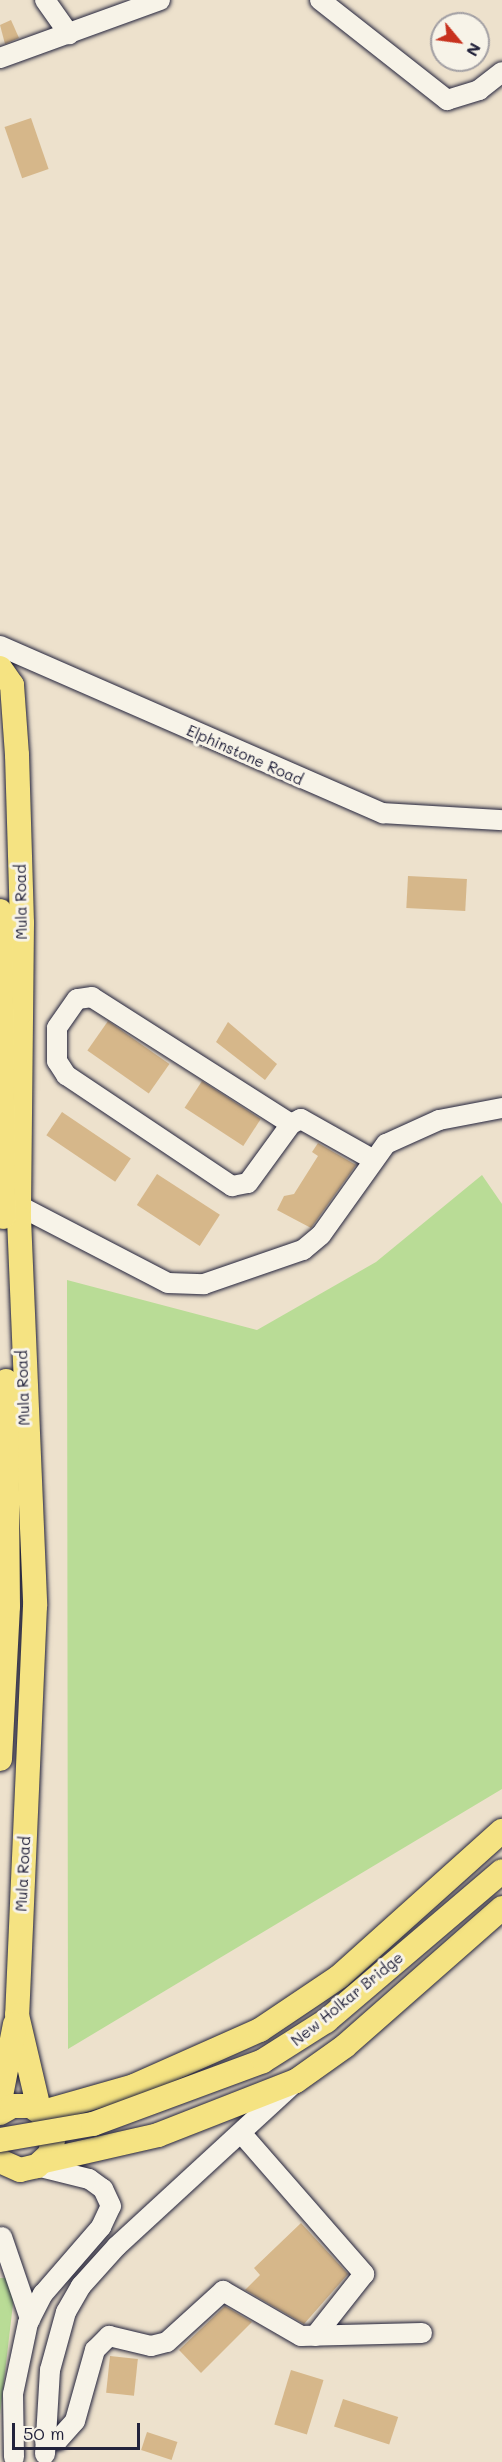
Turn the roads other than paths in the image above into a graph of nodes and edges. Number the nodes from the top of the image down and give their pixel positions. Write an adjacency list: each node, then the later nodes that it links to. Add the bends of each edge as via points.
1 (45, 0): 4 (street)
2 (160, 0): 4 (street)
3 (320, 0): 6 (street, via 447,99 478,90)
4 (69, 34): 5 (street)
5 (0, 58)
6 (502, 72)
7 (0, 646): 9 (street, Elphinstone Road, via 383,813)
8 (0, 668): 10 (main road, Mula Road, via 12,685)
9 (502, 820)
10 (10, 880): 12 (main road, Mula Road)
11 (0, 911): 12 (main road, Mula Road)
12 (12, 1012): 16 (main road, Mula Road)
13 (502, 1108): 15 (street, via 439,1120 386,1144)
14 (291, 1124): 14 (street, via 248,1183 232,1186 66,1075 57,1061 57,1028 77,999 92,997); 15 (street, via 301,1119 315,1125)
15 (372, 1159): 16 (street, via 321,1235 303,1250 183,1287)
16 (11, 1200): 17 (main road, Mula Road)
17 (10, 1426): 18 (main road, Mula Road); 19 (main road, Mula Road)
18 (8, 1564): 19 (main road); 20 (main road, Mula Road)
19 (32, 1564): 24 (main road, Mula Road, via 35,1606)
20 (0, 1759)
21 (502, 1830): 27 (main road, via 339,1977 260,2030 134,2086)
22 (502, 1871): 30 (main road, New Holkar Bridge, bridge, via 326,2021 263,2061 93,2124)
23 (501, 1911): 25 (main road, via 345,2046)
24 (17, 2015): 26 (main road); 27 (main road, Mula Road)
25 (296, 2081): 29 (street); 32 (main road, via 158,2135)
26 (0, 2101)
27 (41, 2111): 28 (main road, via 21,2104); 32 (main road, Mula Road, via 54,2136)
28 (0, 2113)
29 (242, 2134): 37 (street, via 364,2274); 38 (street, via 117,2246 81,2286 58,2334)
30 (0, 2140)
31 (1, 2163): 32 (main road, via 20,2170)
32 (41, 2163): 35 (street, via 89,2179 103,2189 111,2206 109,2216 60,2270)
33 (2, 2237): 34 (street)
34 (8, 2278): 35 (street)
35 (30, 2319): 39 (street, via 13,2394)
36 (422, 2333): 37 (street)
37 (315, 2336): 38 (street, via 302,2336 223,2291 167,2342 151,2346 109,2336 95,2350 75,2421)
38 (46, 2452): 39 (street, via 32,2448)
39 (13, 2459)

